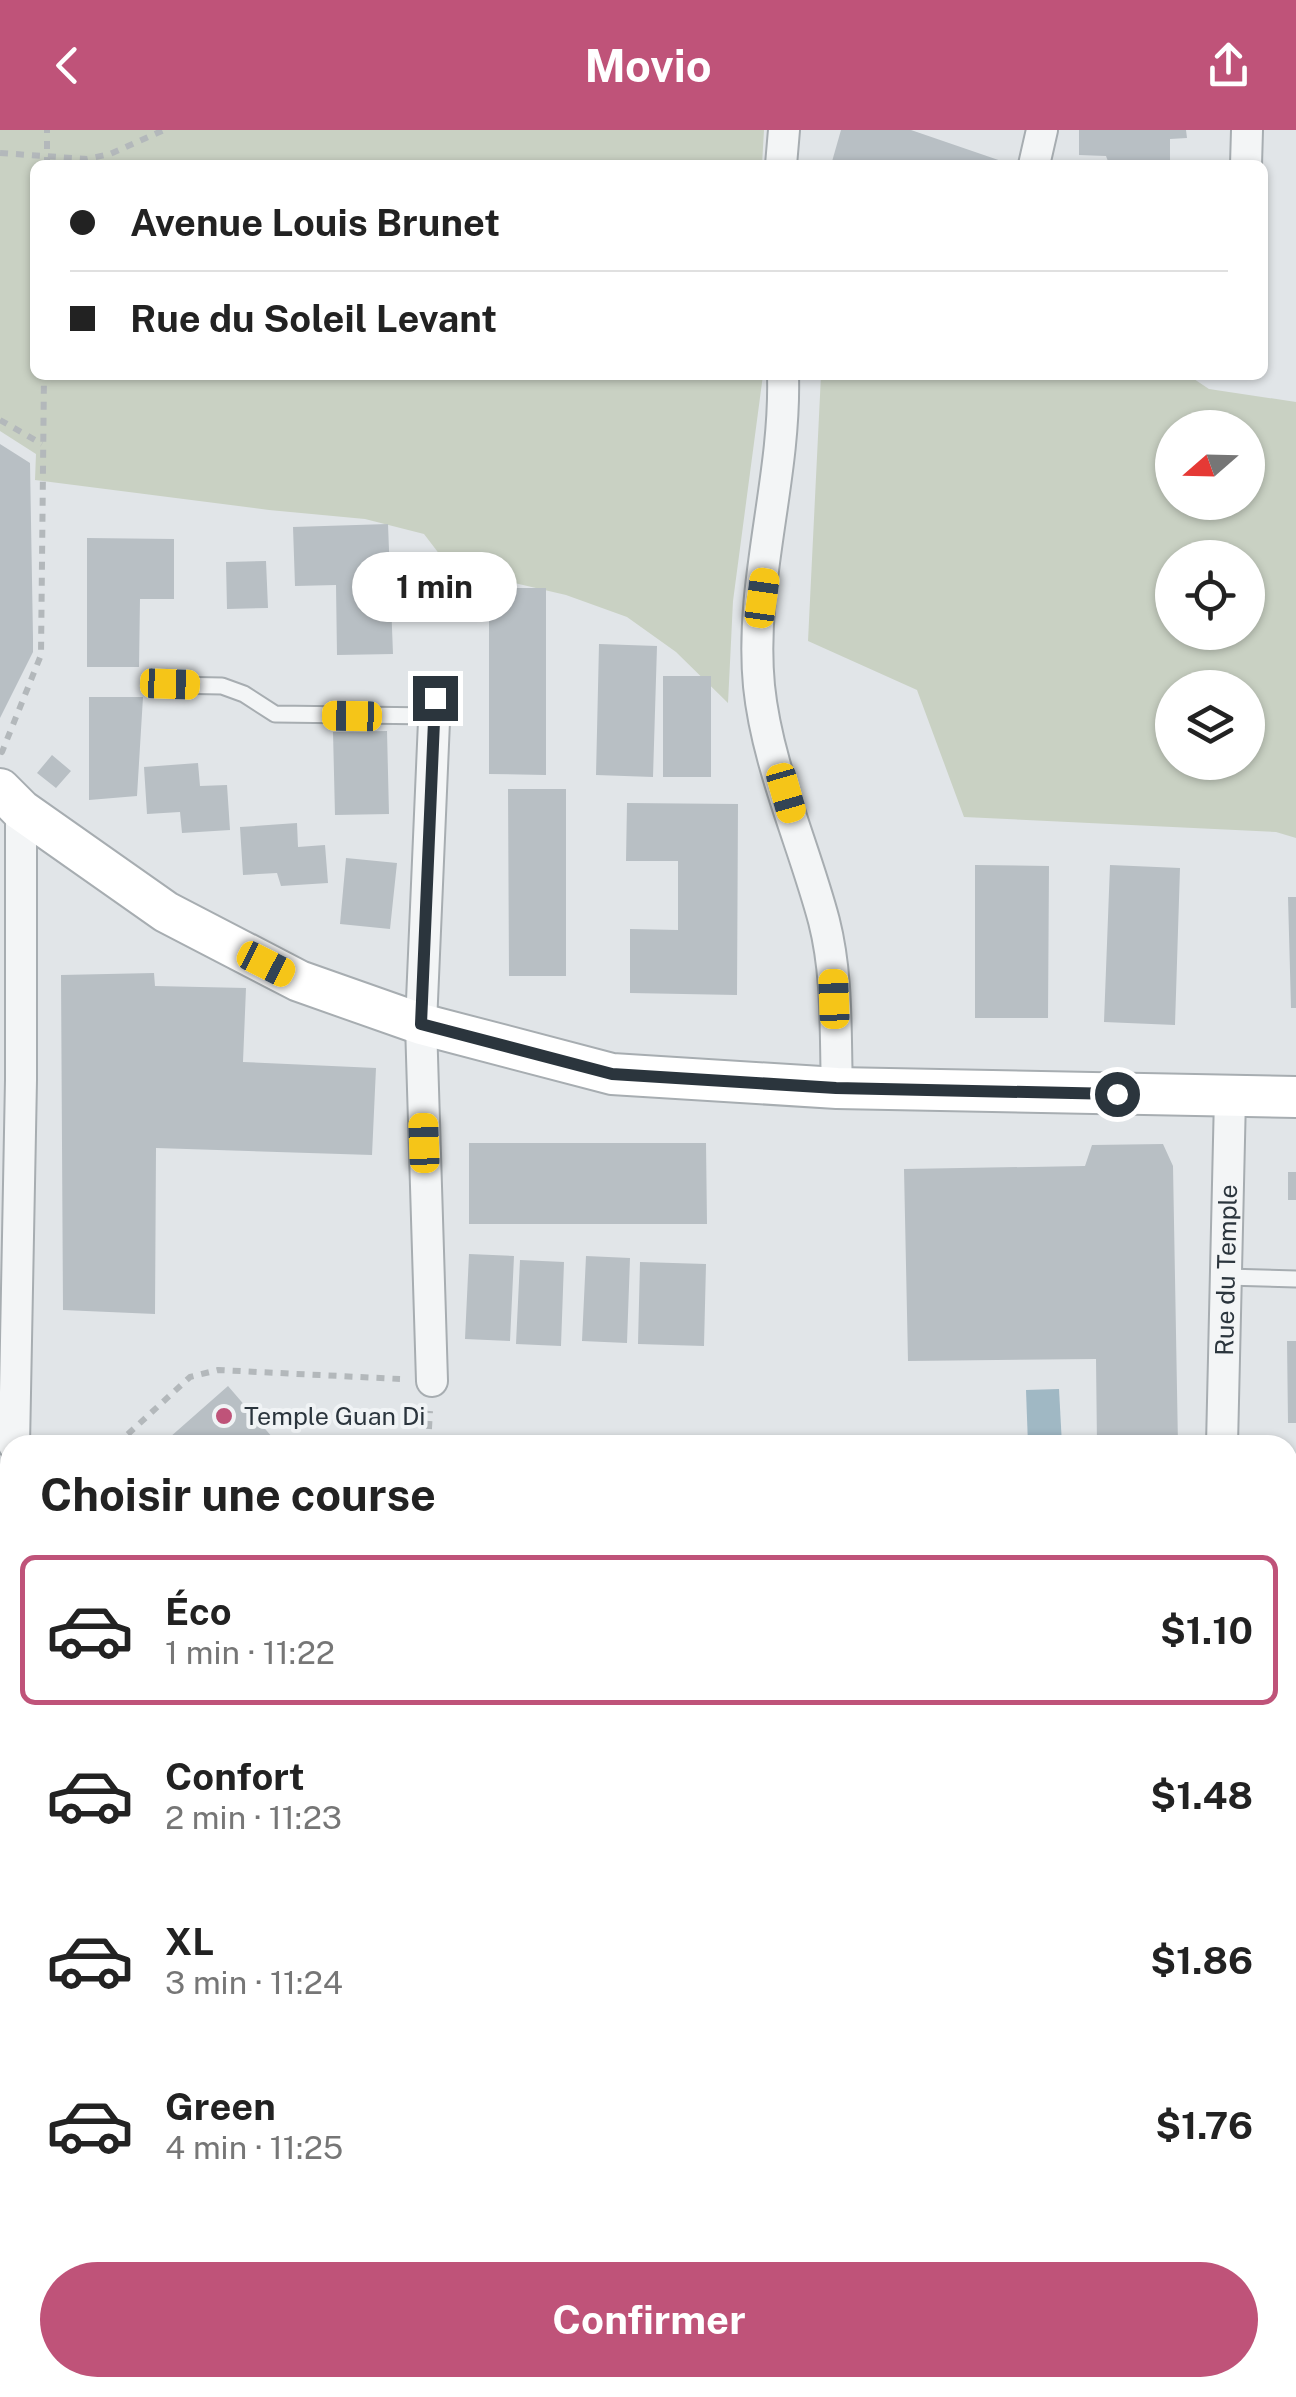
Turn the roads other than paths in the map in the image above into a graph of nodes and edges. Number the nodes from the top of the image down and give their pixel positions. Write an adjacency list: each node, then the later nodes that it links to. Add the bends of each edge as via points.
1 (784, 130): 4 (street)
2 (1042, 130): 5 (street)
3 (1247, 130): 6 (street)
4 (781, 160)
5 (1035, 160)
6 (1246, 160)
7 (783, 380): 13 (street, via 757,634 759,688 824,923)
8 (170, 684): 9 (lane, via 222,686 274,714)
9 (435, 707): 11 (street)
10 (11, 799): 11 (street, via 166,912 300,981); 12 (street)
11 (421, 1024): 13 (street, via 612,1074); 18 (street)
12 (11, 1080): 19 (street)
13 (836, 1088): 15 (street)
14 (1296, 1096): 15 (street)
15 (1230, 1097): 16 (street, Rue du Temple)
16 (1226, 1277): 17 (lane); 20 (street, Rue du Temple)
17 (1296, 1279)
18 (432, 1381)
19 (14, 1435)
20 (1222, 1435)

